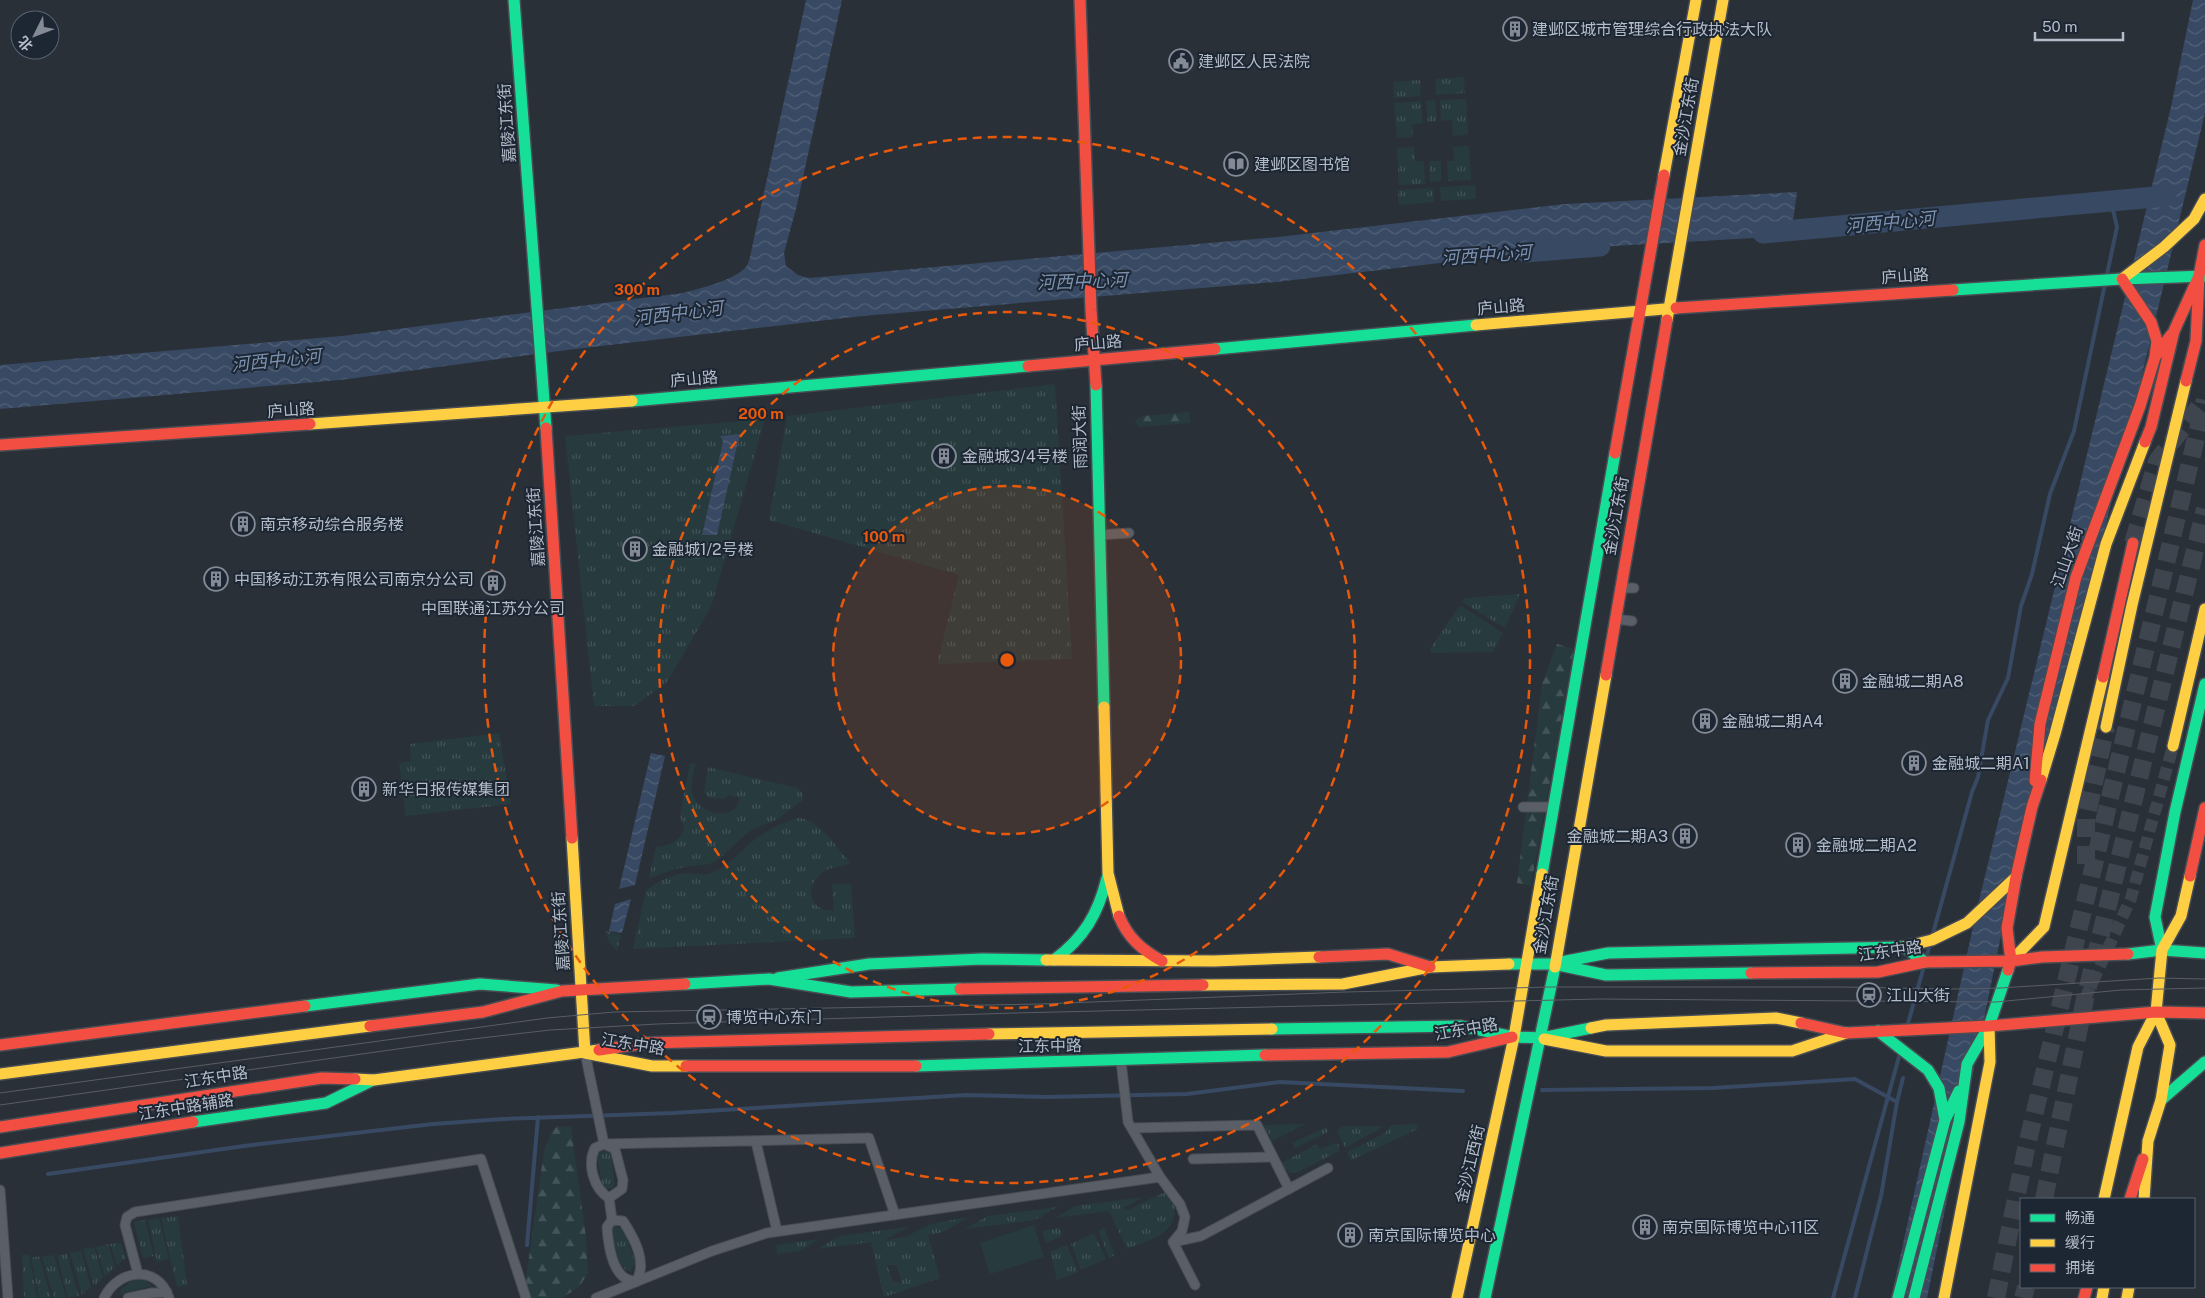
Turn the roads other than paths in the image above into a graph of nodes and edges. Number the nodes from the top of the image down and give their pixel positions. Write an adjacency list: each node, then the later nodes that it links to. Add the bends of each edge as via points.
1 (514, 0): 14 (main road, 嘉陵江东街)
2 (1080, 0): 13 (main road, 雨润大街)
3 (1696, 0): 10 (main road, 金沙江东街)
4 (1724, 0): 9 (main road, 金沙江东街)
5 (2205, 198): 8 (main road, via 2194,219)
6 (2205, 245): 7 (main road, 江山大街)
7 (2203, 275): 8 (main road, 庐山路); 11 (main road, 江山大街); 25 (main road, via 2196,341)
8 (2122, 279): 9 (main road, 庐山路); 12 (main road, via 2151,322 2157,341)
9 (1669, 308): 10 (main road, 庐山路); 19 (main road, 金沙江东街)
10 (1640, 310): 13 (main road, 庐山路); 28 (main road, 金沙江东街)
11 (2174, 331): 12 (main road, 江山大街); 29 (main road, 江山大街, via 2151,427 2106,544)
12 (2155, 357): 29 (main road, 江山大街, via 2076,577 2040,724)
13 (1095, 360): 14 (main road, 庐山路); 17 (main road, 雨润大街)
14 (545, 410): 15 (main road, 庐山路); 44 (main road, 嘉陵江东街)
15 (0, 445)
16 (1129, 533): 17 (street)
17 (1099, 535): 31 (main road, 雨润大街)
18 (2133, 544): 37 (main road, via 2044,927)
19 (1620, 588): 20 (street); 22 (main road, 金沙江东街)
20 (1634, 588)
21 (2205, 609): 26 (main road)
22 (1615, 619): 23 (street); 41 (main road, 金沙江东街)
23 (1632, 621)
24 (2205, 684): 34 (main road, via 2155,917)
25 (2106, 727)
26 (2174, 746)
27 (1523, 806): 28 (street)
28 (1554, 807): 40 (main road, 金沙江东街)
29 (2032, 807): 32 (main road, 江山大街)
30 (2205, 808): 34 (main road, via 2181,916)
31 (1108, 873): 36 (main road, via 1102,900 1086,932 1072,948); 38 (main road, via 1124,929 1145,953)
32 (2016, 877): 33 (main road, via 1967,923 1932,940); 37 (main road, 江山大街, via 2007,928)
33 (1904, 947): 39 (main road); 41 (main road, via 1608,953)
34 (2162, 950): 35 (main road, 江东中路); 37 (main road, 江东中路); 46 (main road)
35 (2205, 953)
36 (1054, 960): 38 (main road, 江东中路); 43 (main road, 江东中路, via 982,959 870,964)
37 (2011, 960): 39 (main road, 江东中路); 48 (main road, 江山大街)
38 (1162, 961): 42 (main road, 江东中路, via 1388,954)
39 (1925, 962): 41 (main road, 江东中路, via 1878,972 1606,975)
40 (1527, 963): 41 (main road, 江东中路); 42 (main road, 江东中路); 51 (main road, 金沙江东街)
41 (1554, 964): 52 (main road, 金沙江东街)
42 (1430, 967): 43 (main road, 江东中路, via 1343,984 851,992)
43 (769, 979): 44 (main road, 江东中路)
44 (581, 990): 45 (main road, 江东中路); 54 (main road, 嘉陵江东街)
45 (562, 991): 53 (main road, 江东中路, via 480,984); 57 (main road, 江东中路, via 483,1012)
46 (2156, 1012): 47 (main road, 江东中路); 48 (main road, 江东中路); 60 (main road, via 2170,1045); 75 (main road, via 2138,1047)
47 (2205, 1013)
48 (1989, 1026): 49 (main road, 江东中路); 59 (main road, via 1967,1064); 95 (main road, via 1990,1062)
49 (1878, 1031): 50 (main road, 江东中路); 61 (main road, via 1928,1070 1939,1088)
50 (1846, 1033): 52 (main road, 江东中路, via 1776,1018 1606,1025); 52 (main road, 江东中路, via 1792,1051 1606,1051)
51 (1514, 1037): 52 (main road, 江东中路); 54 (main road, 江东中路, via 1461,1026 1019,1033 647,1043); 55 (main road, 江东中路, via 1448,1052); 91 (main road, 金沙江西街)
52 (1542, 1038): 92 (main road)
53 (0, 1045)
54 (585, 1053): 55 (main road, 江东中路, via 652,1066 913,1066); 58 (main road, 江东中路); 66 (street)
55 (1121, 1061): 63 (street, via 1128,1122)
56 (2205, 1062): 60 (main road)
57 (0, 1074)
58 (374, 1080): 62 (main road, 江东中路, via 322,1078); 67 (main road, 江东中路辅路, via 326,1103)
59 (1963, 1082): 61 (main road); 94 (main road, via 1959,1122)
60 (2161, 1100): 64 (main road)
61 (1945, 1120): 93 (main road)
62 (0, 1127)
63 (1132, 1128): 68 (street, via 1257,1125); 71 (street)
64 (2148, 1141): 76 (main road); 77 (main road)
65 (756, 1142): 66 (street); 78 (street, via 870,1138); 80 (street)
66 (604, 1144): 74 (street, via 595,1148 590,1158 596,1185); 74 (street, via 615,1149 623,1180 622,1188)
67 (0, 1153)
68 (1273, 1156): 69 (street); 72 (street)
69 (1193, 1159)
70 (1328, 1168): 72 (street)
71 (1160, 1177): 78 (street); 81 (street, via 1180,1204 1185,1217 1182,1231)
72 (1288, 1189): 81 (street, via 1201,1236)
73 (0, 1190): 86 (street)
74 (609, 1198): 79 (street)
75 (2104, 1198)
76 (2130, 1198)
77 (2144, 1198)
78 (895, 1214): 80 (street)
79 (612, 1220): 83 (street, via 607,1226 608,1239 617,1269 625,1278); 83 (street, via 623,1221 642,1261)
80 (778, 1231): 83 (street, via 712,1250)
81 (1173, 1242): 84 (street)
82 (138, 1274): 85 (street, via 155,1277); 87 (street, via 126,1276); 89 (street, via 125,1225 127,1217 135,1212 481,1159)
83 (636, 1282): 90 (street)
84 (1195, 1285)
85 (168, 1295): 88 (street, via 151,1293)
86 (8, 1298)
87 (104, 1298)
88 (128, 1298)
89 (526, 1298)
90 (596, 1298)
91 (1457, 1298)
92 (1485, 1298)
93 (1898, 1298)
94 (1914, 1298)
95 (1944, 1298)

